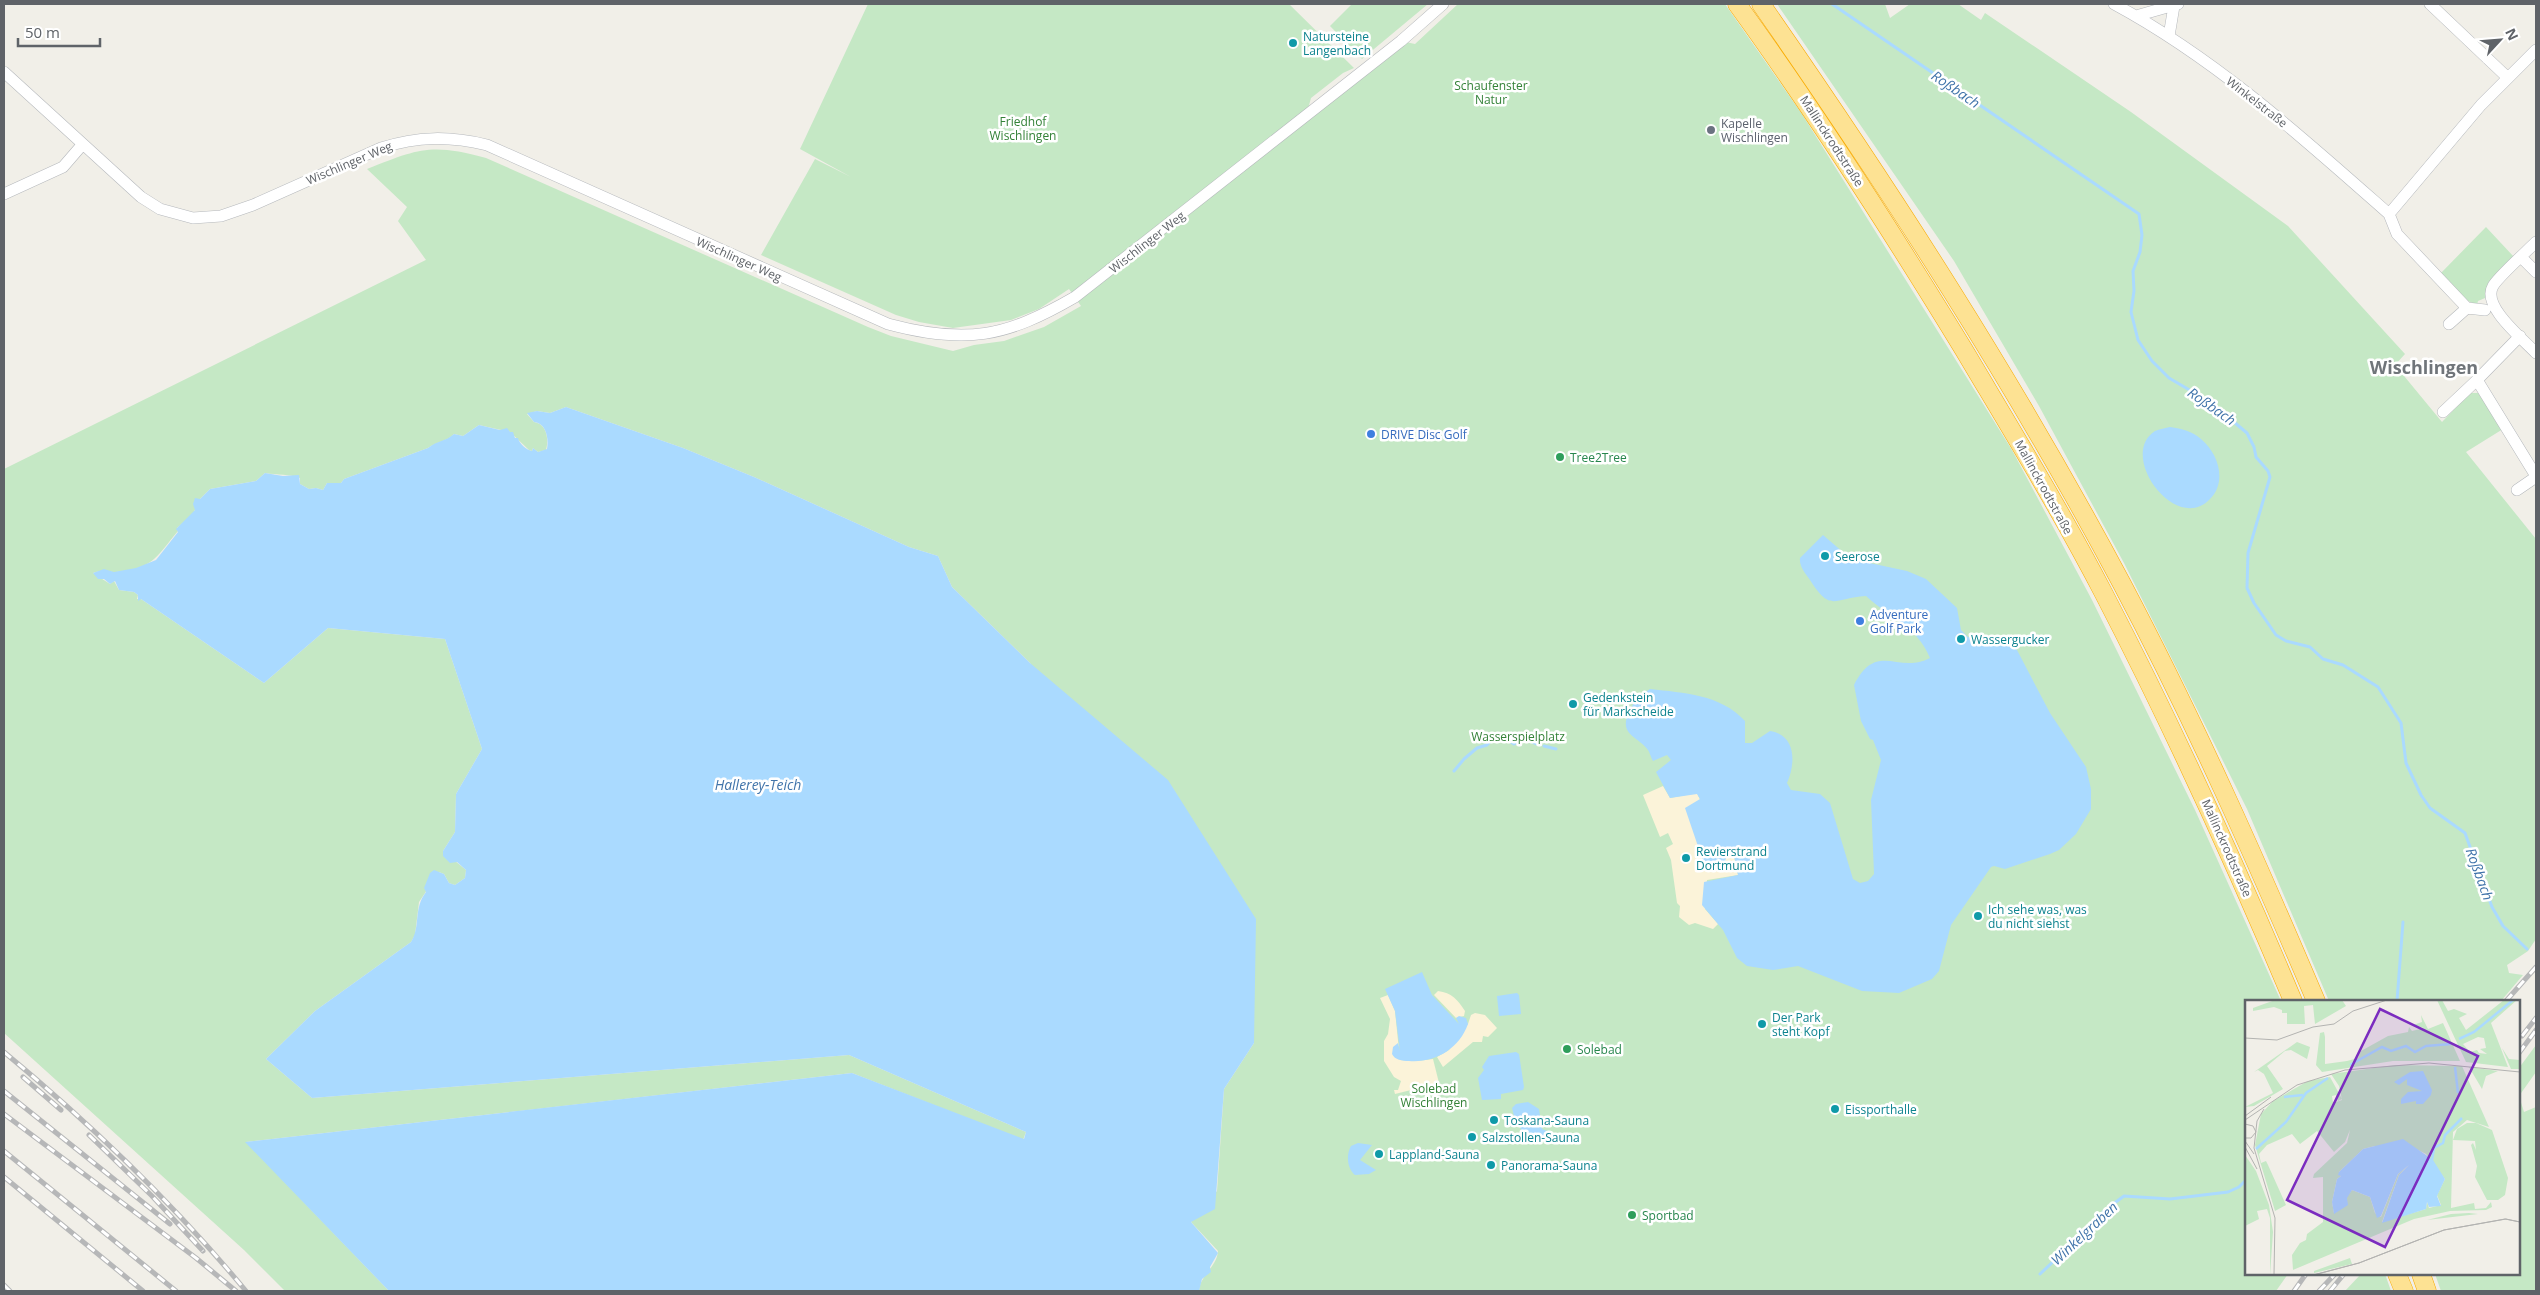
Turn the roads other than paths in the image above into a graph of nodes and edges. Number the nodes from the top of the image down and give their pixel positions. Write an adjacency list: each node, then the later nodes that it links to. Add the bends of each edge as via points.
1 (1443, 4): 12 (street, Wischlinger Weg, via 1386,54 1075,297 1037,319 1000,331 963,337 916,332 888,324 487,145 466,140 428,137 401,142 253,205 221,216 193,218 160,209 141,197)
2 (1738, 4): 27 (highway, Mallinckrodtstraße, via 1832,140 1918,275 2036,471 2104,593 2203,795)
3 (1761, 4): 28 (highway, Mallinckrodtstraße, via 1932,257 2122,584 2227,796)
4 (2114, 4): 7 (street, Winkelstraße)
5 (2430, 4): 11 (street)
6 (2176, 5): 7 (street); 8 (street)
7 (2136, 16): 8 (street, Winkelstraße)
8 (2169, 36): 14 (street, Winkelstraße, via 2262,105)
9 (2536, 50): 11 (street)
10 (4, 72): 12 (street, Wischlinger Weg)
11 (2508, 78): 14 (street, via 2445,146)
12 (82, 145): 13 (street, via 63,167)
13 (4, 194)
14 (2389, 214): 18 (street, Winkelstraße, via 2397,234)
15 (2536, 242): 16 (street)
16 (2521, 257): 17 (street); 21 (street, via 2493,286 2490,297 2494,309)
17 (2536, 272)
18 (2467, 308): 19 (street); 20 (street)
19 (2485, 310)
20 (2449, 324)
21 (2520, 336): 22 (street); 23 (street)
22 (2536, 353)
23 (2477, 380): 24 (street); 25 (street)
24 (2444, 412)
25 (2536, 477): 26 (street)
26 (2517, 490)
27 (2293, 1000)
28 (2316, 1000)
29 (2398, 1275): 31 (highway)
30 (2420, 1275): 32 (highway)
31 (2404, 1291)
32 (2427, 1291)

